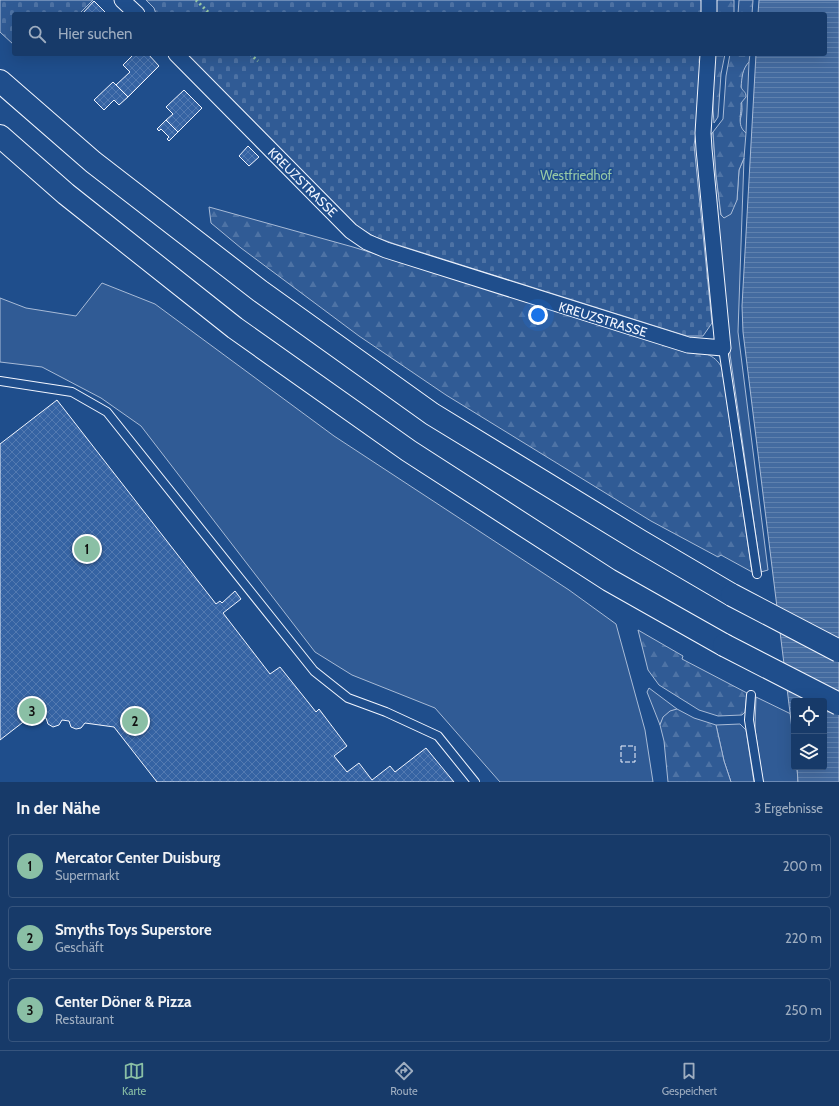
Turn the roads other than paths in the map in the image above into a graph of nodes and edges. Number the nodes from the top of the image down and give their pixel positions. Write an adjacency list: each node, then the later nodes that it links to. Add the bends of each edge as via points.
1 (122, 0): 3 (street)
2 (709, 0): 4 (street)
3 (135, 12)
4 (709, 12)
5 (178, 56): 9 (street, KREUZSTRASSE, via 351,230 367,242 688,345)
6 (708, 56): 9 (street, via 703,133)
7 (0, 81): 12 (highway, bridge, via 93,162 260,291 432,414 732,595)
8 (0, 136): 14 (highway, bridge, via 66,194 235,328 410,451 609,580 724,645)
9 (723, 348): 11 (lane)
10 (0, 381): 15 (lane, via 72,392 107,412 314,671 348,698 438,736)
11 (757, 574)
12 (839, 651)
13 (751, 695): 16 (lane, via 749,720)
14 (839, 704)
15 (475, 782)
16 (759, 782)

